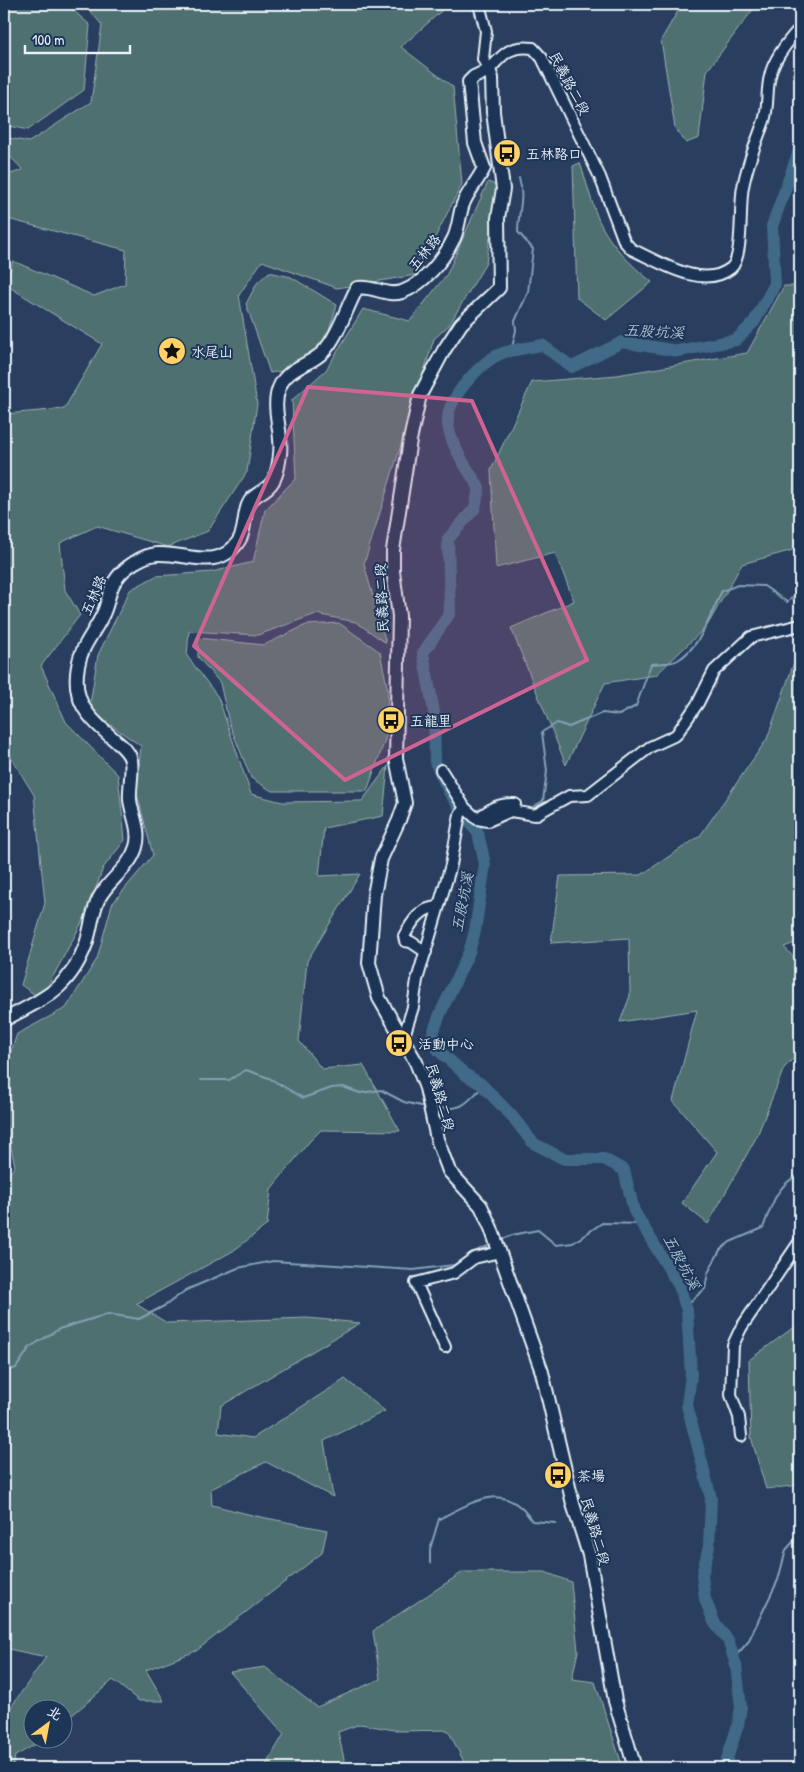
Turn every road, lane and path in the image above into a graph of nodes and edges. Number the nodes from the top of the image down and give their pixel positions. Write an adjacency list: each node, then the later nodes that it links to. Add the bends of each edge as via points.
1 (479, 4): 3 (street, via 486,31 484,59)
2 (800, 28): 3 (street, 民義路二段, via 775,62 770,76 768,104 743,186 738,257 731,268 714,276 694,278 631,249 624,240 600,177 542,58 533,48 521,46 504,53)
3 (489, 70): 11 (main road, 五林路, via 470,82 476,143 484,168 464,202 455,237 427,275 402,292 390,294 366,286 357,288 322,354 288,373 275,400 281,441 278,470 270,485 248,505 239,542 225,555 204,560 156,554 137,561 118,576 112,586 102,618 84,646 78,666 76,693 81,706 126,749 131,761 130,801 137,829 137,846 129,861 98,898 86,945 71,975 55,992); 12 (main road, 民義路二段, via 503,190 498,218 499,288 456,330 420,395 394,550 393,572 399,616 396,758 405,803 381,859 374,895 369,963 379,998)
4 (800, 625): 8 (street, via 751,637 714,671 698,703 676,735 650,747 588,795 570,796 535,815 511,811 488,821)
5 (441, 770): 7 (street)
6 (514, 804): 8 (street, via 492,807)
7 (463, 811): 8 (street); 9 (street)
8 (477, 819)
9 (438, 907): 10 (street); 10 (street, via 429,907 418,916 404,936 405,941)
10 (426, 952): 12 (street)
11 (4, 1020)
12 (403, 1039): 14 (main road, 民義路二段, via 416,1062 449,1170 481,1206)
13 (800, 1241): 16 (street, via 733,1345 731,1395 740,1418)
14 (498, 1245): 15 (street, via 454,1273 416,1282); 17 (main road, 民義路二段, via 542,1372 573,1504 589,1555 615,1702)
15 (445, 1347)
16 (741, 1436)
17 (635, 1768)

